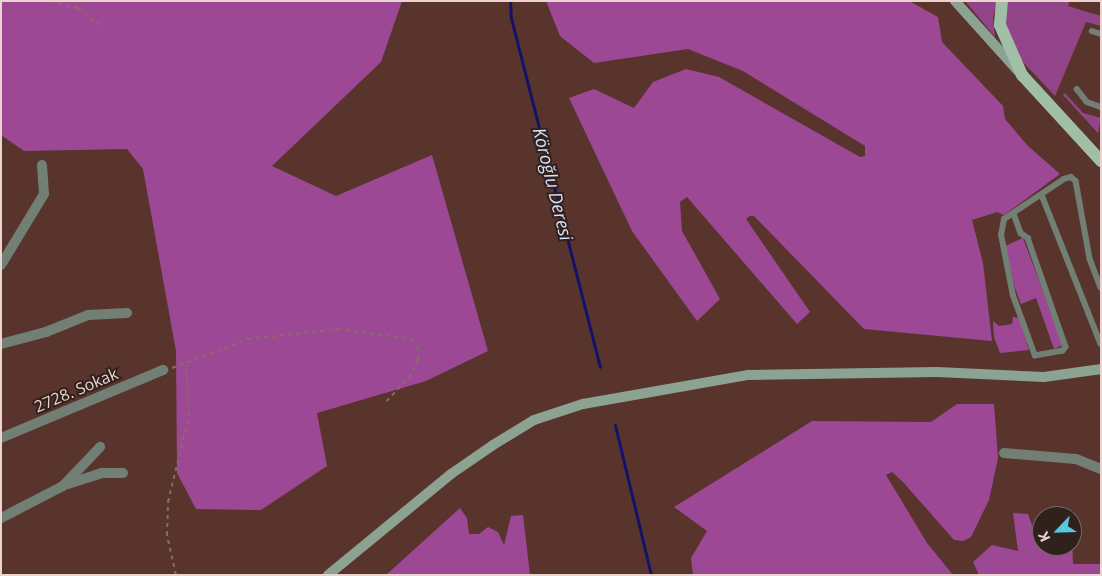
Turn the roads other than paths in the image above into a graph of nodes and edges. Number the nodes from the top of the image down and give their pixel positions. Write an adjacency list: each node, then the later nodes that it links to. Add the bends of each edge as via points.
1 (955, 1): 5 (main road)
2 (1002, 1): 5 (main road, via 1000,25)
3 (1092, 31): 4 (lane)
4 (1101, 34)
5 (1022, 75): 8 (main road)
6 (1077, 89): 7 (lane, via 1087,102)
7 (1101, 107)
8 (1101, 161)
9 (42, 165): 12 (street, via 44,194)
10 (1042, 195): 11 (lane); 13 (lane, via 1064,179 1071,177 1076,181 1090,259); 16 (lane)
11 (1014, 214): 11 (lane, via 1021,233 1028,238 1066,347 1063,351 1034,356 1013,296 1000,230 1002,221)
12 (1, 265)
13 (1101, 287)
14 (127, 313): 15 (street, via 88,315 46,332)
15 (1, 344)
16 (1101, 344)
17 (1101, 369): 26 (main road, via 1044,377 937,372 748,375 637,392 561,410 518,428 451,474)
18 (163, 370): 19 (street, 2728. Sokak)
19 (1, 438)
20 (100, 447): 24 (street)
21 (1004, 453): 22 (street, via 1076,459)
22 (1101, 470)
23 (123, 473): 24 (street, via 102,473)
24 (63, 486): 25 (street)
25 (1, 518)
26 (328, 575)

